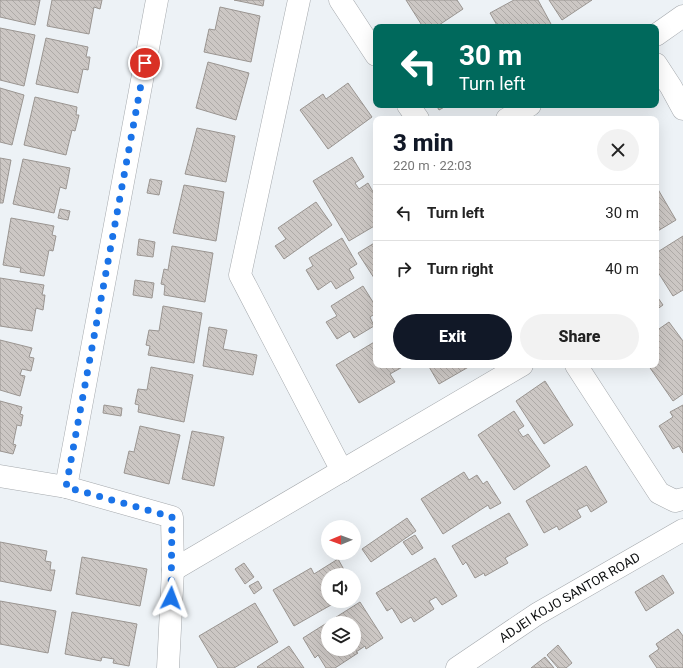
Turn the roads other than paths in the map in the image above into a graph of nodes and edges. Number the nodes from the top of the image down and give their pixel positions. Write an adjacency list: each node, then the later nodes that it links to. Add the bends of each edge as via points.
1 (157, 0): 15 (street)
2 (299, 0): 13 (street, via 240,274)
3 (340, 0): 6 (street)
4 (683, 16): 5 (street)
5 (659, 34)
6 (373, 50)
7 (659, 69): 9 (street)
8 (525, 108): 10 (street)
9 (683, 109)
10 (512, 116)
11 (517, 368): 13 (street)
12 (578, 368): 16 (street, via 659,493 675,502)
13 (342, 471): 18 (street)
14 (0, 476): 15 (street)
15 (66, 487): 18 (street, via 172,517)
16 (683, 500)
17 (683, 530): 19 (street, ADJEI KOJO SANTOR ROAD, via 537,614)
18 (173, 570): 20 (street)
19 (489, 660): 21 (street, ADJEI KOJO SANTOR ROAD)
20 (168, 668)
21 (458, 668)

